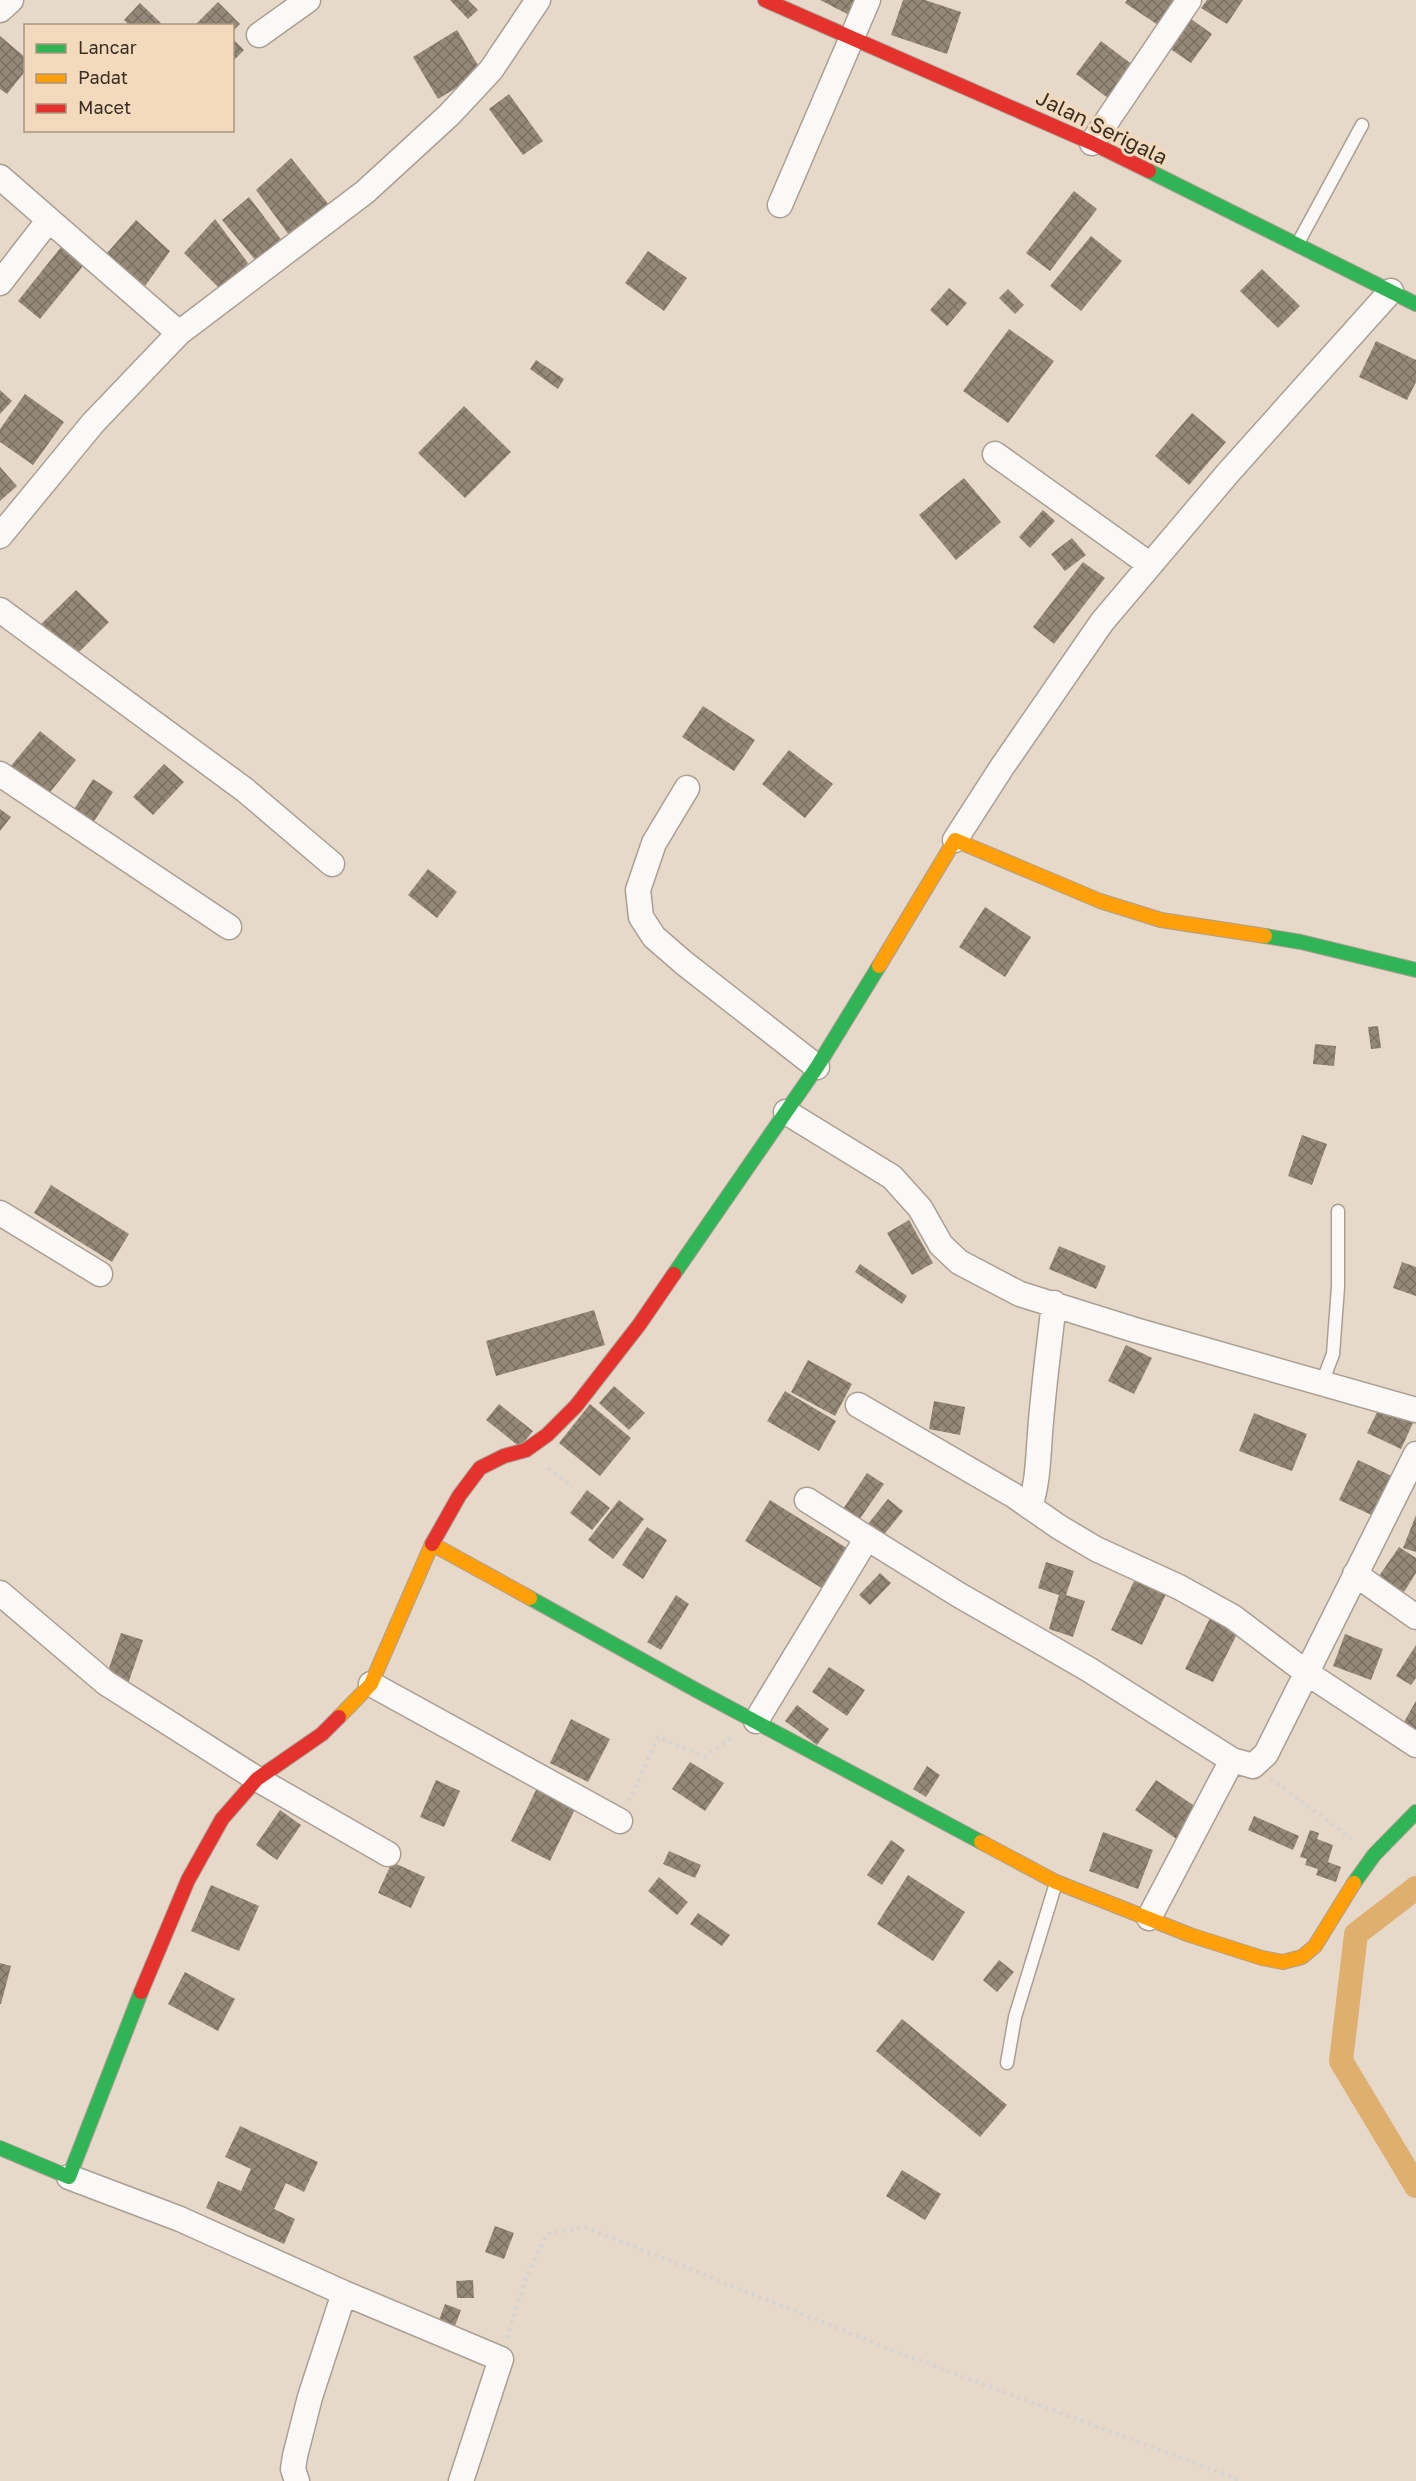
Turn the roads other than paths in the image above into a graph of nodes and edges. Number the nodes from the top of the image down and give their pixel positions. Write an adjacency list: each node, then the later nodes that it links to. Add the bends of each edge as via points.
1 (11, 0): 7 (street)
2 (308, 0): 8 (street)
3 (537, 0): 19 (street, via 491,70 406,156)
4 (765, 0): 9 (street, Jalan Serigala)
5 (868, 0): 9 (street)
6 (1189, 0): 11 (street)
7 (0, 10)
8 (259, 35)
9 (851, 36): 11 (street, Jalan Serigala); 13 (street)
10 (1362, 125): 15 (lane)
11 (1092, 143): 15 (street, Jalan Serigala)
12 (0, 177): 14 (street)
13 (780, 205)
14 (48, 221): 16 (street); 19 (street)
15 (1298, 244): 17 (street, Jalan Serigala)
16 (0, 283)
17 (1391, 291): 18 (street, Jalan Serigala); 22 (street)
18 (1416, 304)
19 (179, 333): 21 (street, via 93,423)
20 (995, 454): 22 (street)
21 (0, 536)
22 (1149, 564): 26 (street, via 1102,622)
23 (0, 610): 27 (street, via 245,790)
24 (0, 774): 28 (street)
25 (687, 788): 30 (street, via 654,843 638,890 641,917 654,937 684,963)
26 (955, 840): 29 (street, via 1100,901 1161,920 1301,942); 30 (street)
27 (332, 864)
28 (229, 927)
29 (1416, 970)
30 (817, 1067): 31 (street)
31 (786, 1112): 35 (street, via 891,1177 920,1208 941,1245 959,1262 1020,1294); 43 (street, via 639,1325 576,1406 526,1450 480,1468)
32 (1338, 1211): 36 (lane, via 1333,1354)
33 (0, 1213): 34 (street)
34 (100, 1274)
35 (1054, 1303): 36 (street); 41 (street, via 1040,1457)
36 (1322, 1383): 38 (street)
37 (858, 1405): 41 (street)
38 (1416, 1410)
39 (1413, 1469): 44 (street)
40 (807, 1500): 42 (street)
41 (1030, 1507): 47 (street, via 1096,1549 1233,1617)
42 (867, 1538): 49 (street); 51 (street)
43 (432, 1544): 48 (street); 49 (street)
44 (1355, 1574): 46 (street); 47 (street)
45 (0, 1593): 52 (street, via 106,1683)
46 (1416, 1617)
47 (1307, 1673): 50 (street); 51 (street, via 1266,1754)
48 (371, 1684): 52 (street, via 322,1734); 54 (street)
49 (756, 1721): 56 (street)
50 (1416, 1745)
51 (1243, 1763): 57 (street)
52 (257, 1779): 55 (street); 60 (street, via 222,1819 188,1880 127,2024)
53 (1416, 1812): 57 (street, via 1374,1855 1315,1946 1302,1957 1283,1962 1262,1958)
54 (620, 1821)
55 (388, 1854)
56 (1056, 1882): 57 (street); 58 (lane, via 1015,2017)
57 (1149, 1918)
58 (1007, 2063)
59 (0, 2148): 60 (street)
60 (69, 2177): 61 (street, via 180,2219)
61 (344, 2293): 62 (street, via 295,2456 293,2469); 63 (street, via 501,2359)
62 (297, 2481)
63 (461, 2481)

